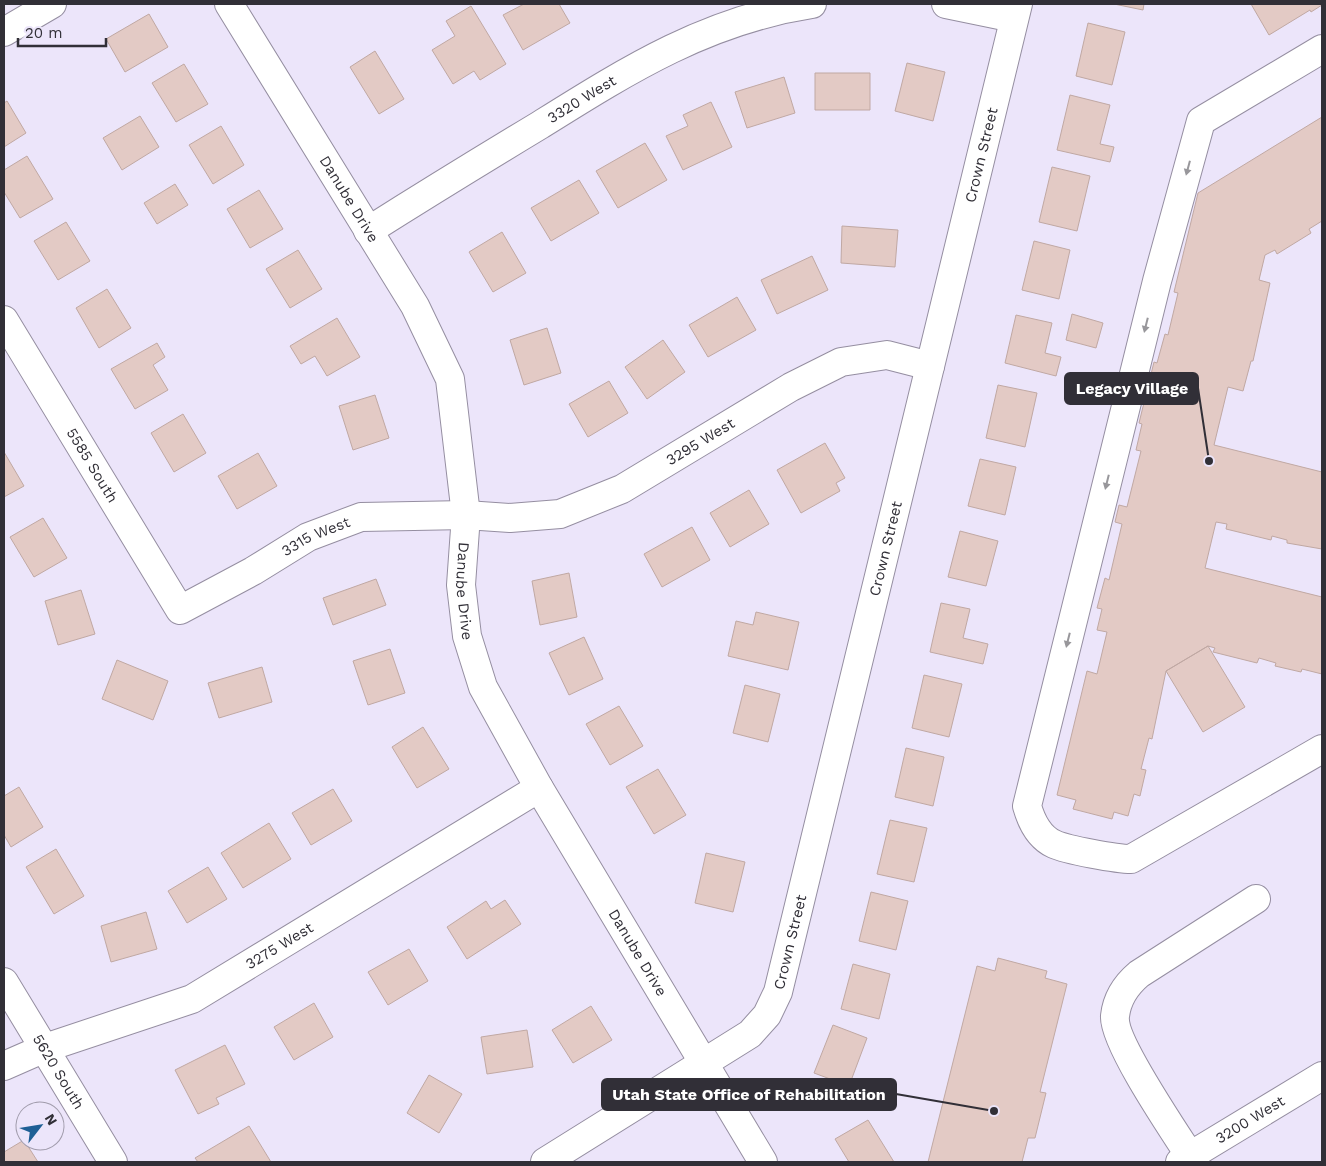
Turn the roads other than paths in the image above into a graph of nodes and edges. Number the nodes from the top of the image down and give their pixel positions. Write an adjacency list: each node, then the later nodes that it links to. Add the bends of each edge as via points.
1 (52, 4): 6 (street)
2 (229, 4): 8 (street, Danube Drive)
3 (812, 4): 8 (street, 3320 West, via 773,10 690,39 620,76)
4 (946, 4): 5 (street)
5 (1016, 11): 10 (street, Crown Street)
6 (4, 32)
7 (1322, 49): 13 (street, one-way to 13, via 1201,121 1157,281 1027,806 1033,822 1054,844 1131,859)
8 (368, 230): 11 (street, Danube Drive, via 415,306 450,379)
9 (4, 320): 12 (street, 5585 South)
10 (930, 366): 11 (street, 3295 West, via 887,355 842,362 791,387 622,488 560,514 510,518); 18 (street, Crown Street, via 778,992 767,1015 750,1034)
11 (466, 514): 12 (street, 3315 West, via 361,517 308,537 253,572); 14 (street, Danube Drive, via 461,585 467,636 483,686)
12 (180, 610)
13 (1322, 749)
14 (539, 788): 17 (street, 3275 West, via 192,999); 18 (street, Danube Drive)
15 (1256, 899): 21 (street, via 1126,984 1114,1017 1117,1032)
16 (4, 982): 17 (street, 5620 South)
17 (44, 1048): 19 (street, 3275 West); 22 (street, 5620 South)
18 (704, 1063): 23 (street, Crown Street); 24 (street, Danube Drive)
19 (4, 1066)
20 (1322, 1076): 21 (street, 3200 West)
21 (1188, 1160)
22 (113, 1162)
23 (545, 1162)
24 (762, 1162)

